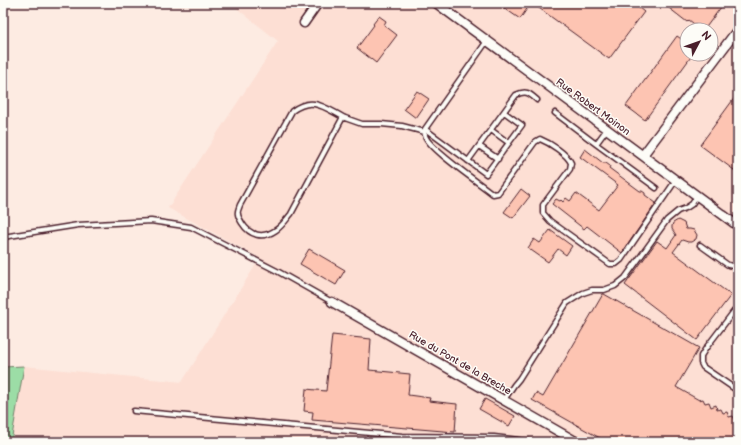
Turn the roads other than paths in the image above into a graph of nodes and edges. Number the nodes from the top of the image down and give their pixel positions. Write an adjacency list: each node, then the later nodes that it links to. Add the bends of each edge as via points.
1 (318, 3): 3 (street)
2 (436, 3): 5 (street, Rue Robert Moinon)
3 (304, 23)
4 (738, 28): 16 (street)
5 (488, 41): 10 (street, Rue Robert Moinon); 11 (lane)
6 (537, 100): 7 (lane, via 521,92)
7 (504, 112): 12 (lane); 13 (lane, via 522,125)
8 (555, 113): 14 (lane)
9 (343, 117): 9 (lane, via 314,103 298,106 292,111 240,205 238,214 247,230 262,236 282,226); 11 (lane, via 362,124)
10 (607, 129): 14 (lane); 16 (street, Rue Robert Moinon)
11 (425, 130): 18 (lane); 19 (lane, via 429,143 439,153 493,194 498,193 535,142 547,142 572,163 543,205 543,214 610,264 616,264 621,260)
12 (491, 130): 13 (lane); 15 (lane)
13 (509, 143): 17 (lane)
14 (596, 144): 20 (lane)
15 (479, 146): 17 (lane); 18 (lane)
16 (642, 155): 19 (street, Rue Robert Moinon)
17 (498, 159): 18 (lane, via 486,174)
18 (468, 161)
19 (676, 180): 21 (street, Rue Robert Moinon)
20 (656, 188)
21 (697, 196): 22 (street, Rue Robert Moinon); 29 (lane, via 692,204 667,220 625,278 615,286 583,293 567,303)
22 (738, 226)
23 (3, 237): 26 (lane, via 78,225 151,221 191,227 278,271)
24 (700, 245): 25 (lane, via 728,265)
25 (738, 267)
26 (332, 302): 29 (street, Rue du Pont de la Breche)
27 (738, 306): 28 (lane, via 701,356 703,367)
28 (738, 391)
29 (504, 400): 32 (street, Rue du Pont de la Breche)
30 (134, 411): 31 (lane, via 402,436 494,437)
31 (534, 442)
32 (577, 442)

